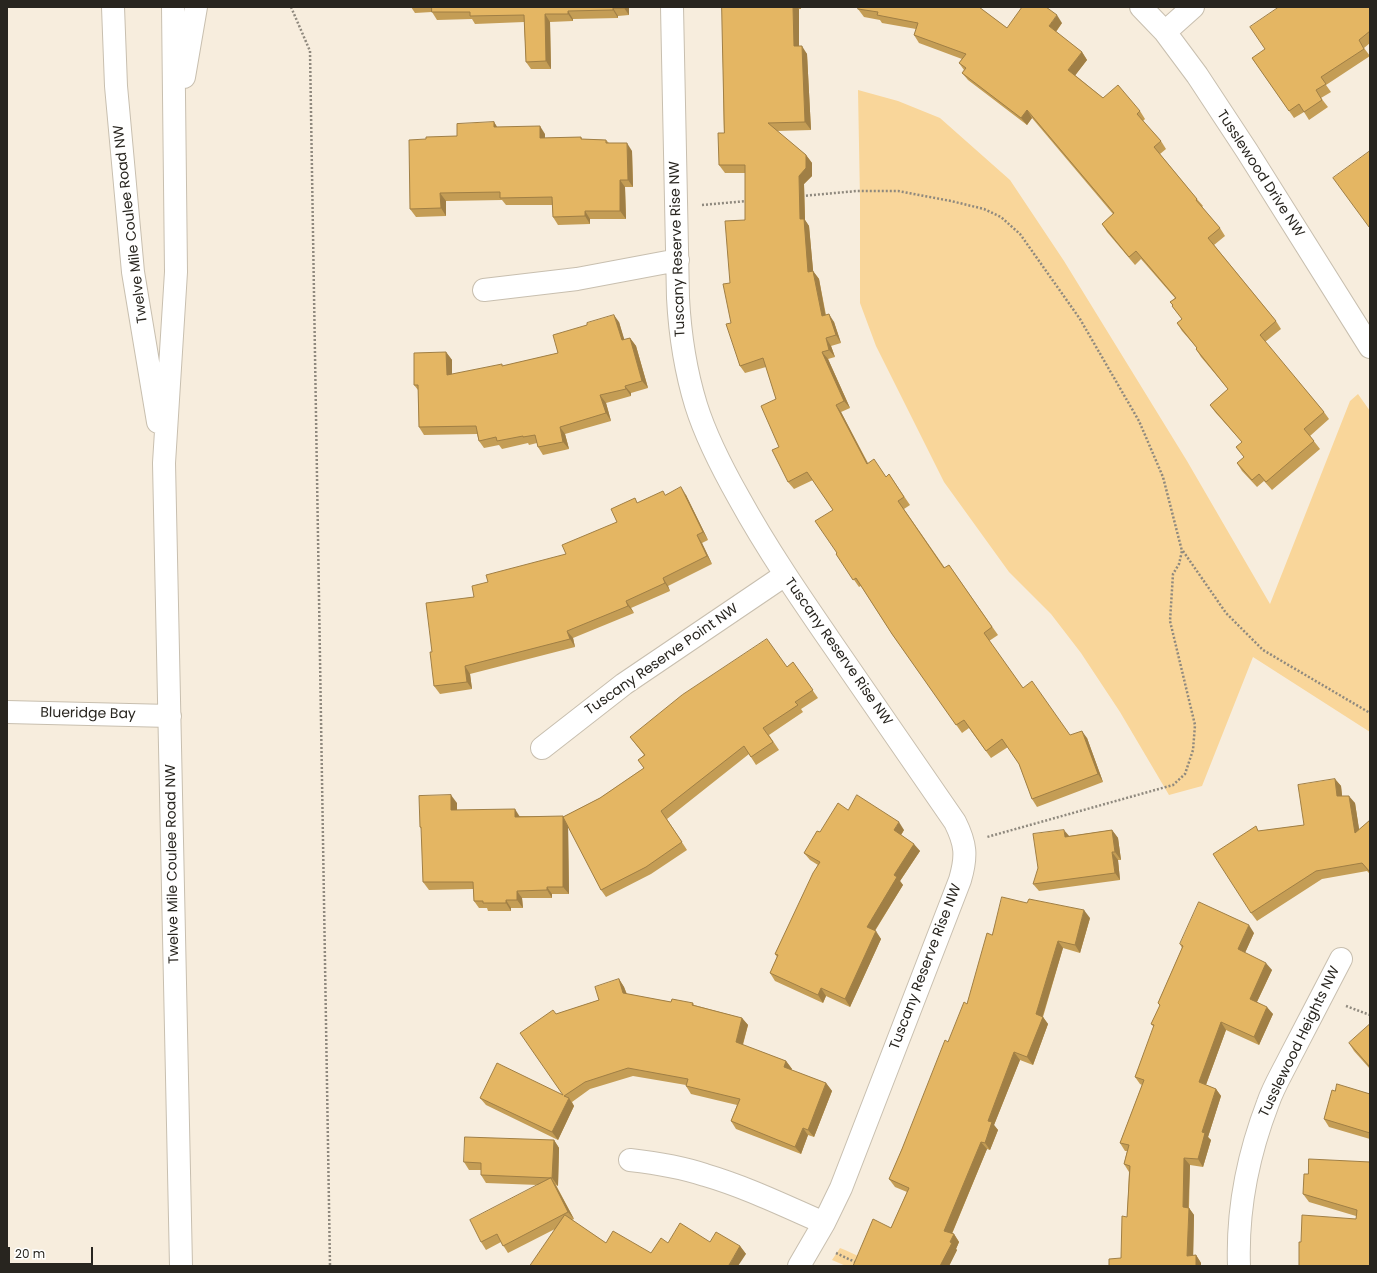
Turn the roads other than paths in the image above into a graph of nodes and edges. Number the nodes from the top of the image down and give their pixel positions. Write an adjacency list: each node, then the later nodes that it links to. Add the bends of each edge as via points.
1 (113, 7): 12 (street, Twelve Mile Coulee Road NW, via 116,86 133,272)
2 (173, 7): 8 (street, Twelve Mile Coulee Road NW)
3 (196, 7): 8 (street)
4 (672, 7): 9 (street, Tuscany Reserve Rise NW)
5 (1141, 7): 7 (street, Tusslewood Drive NW)
6 (1194, 7): 7 (street)
7 (1165, 32): 11 (street, Tusslewood Drive NW, via 1247,151)
8 (174, 135): 12 (street, Twelve Mile Coulee Road NW, via 176,272)
9 (678, 260): 10 (street, via 577,279); 13 (street, Tuscany Reserve Rise NW, via 680,336 696,406 727,476)
10 (484, 290)
11 (1369, 344)
12 (164, 463): 15 (street, Twelve Mile Coulee Road NW)
13 (785, 575): 16 (street, Tuscany Reserve Point NW, via 624,684); 19 (street, Tuscany Reserve Rise NW, via 955,822 964,844 965,864 960,880 841,1188)
14 (7, 712): 15 (street, Blueridge Bay)
15 (170, 716): 20 (street, Twelve Mile Coulee Road NW)
16 (542, 748)
17 (1341, 959): 22 (street, Tusslewood Heights NW, via 1268,1101 1244,1184)
18 (630, 1160): 19 (street, via 704,1174 750,1190)
19 (824, 1223): 21 (street, Tuscany Reserve Rise NW)
20 (181, 1266)
21 (799, 1266)
22 (1240, 1266)

